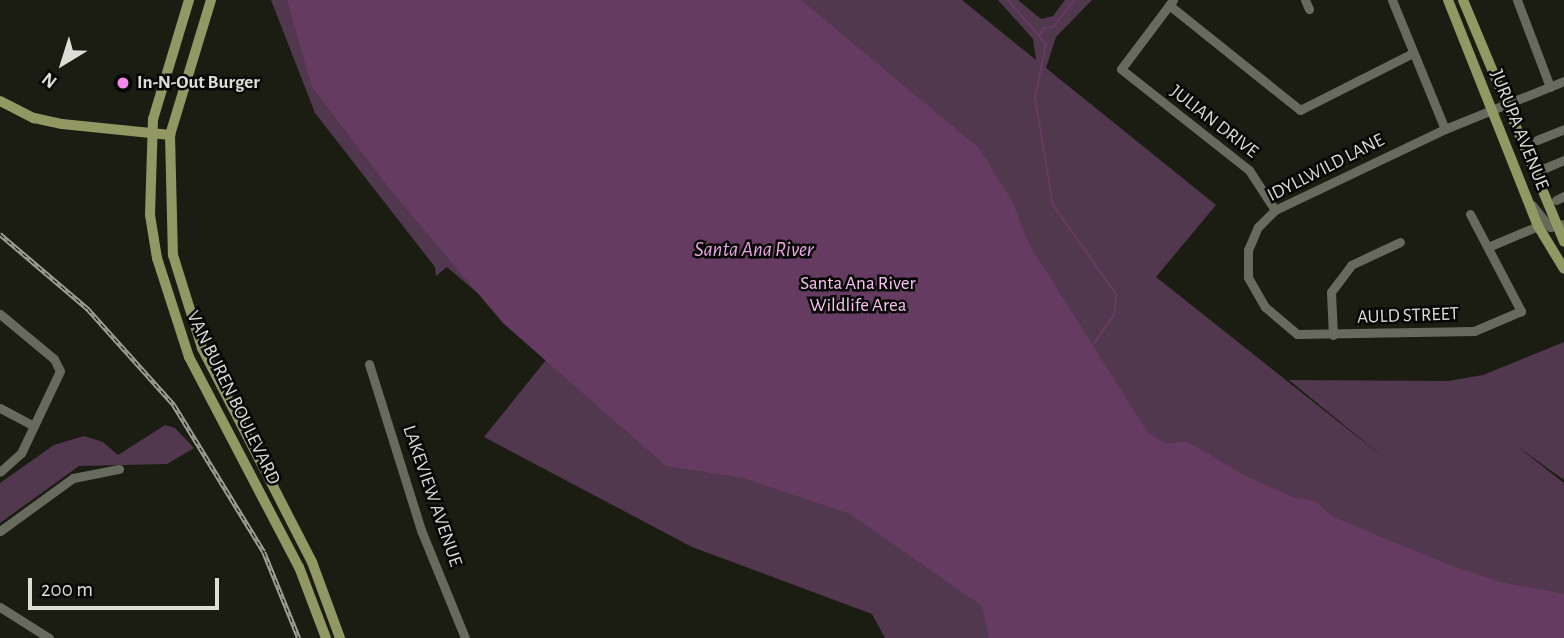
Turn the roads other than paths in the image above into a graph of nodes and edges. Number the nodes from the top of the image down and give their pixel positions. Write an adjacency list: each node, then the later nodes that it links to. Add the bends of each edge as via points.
1 (189, 0): 15 (main road, VAN BUREN BOULEVARD, via 160,84)
2 (211, 0): 16 (main road, VAN BUREN BOULEVARD)
3 (1392, 0): 8 (street)
4 (1448, 0): 12 (main road, JURUPA AVENUE)
5 (1463, 0): 12 (main road, JURUPA AVENUE)
6 (1517, 0): 10 (street)
7 (1171, 3): 8 (street, via 1300,110); 22 (street, JULIAN DRIVE, via 1121,69 1249,170)
8 (1413, 53): 13 (street)
9 (1564, 82): 10 (street, IDYLLWILD LANE)
10 (1550, 87): 12 (street, IDYLLWILD LANE)
11 (0, 101): 15 (main road, via 53,122)
12 (1498, 108): 13 (street, IDYLLWILD LANE); 21 (main road, JURUPA AVENUE); 25 (main road, JURUPA AVENUE)
13 (1445, 130): 22 (street, IDYLLWILD LANE)
14 (1562, 130): 17 (street); 18 (street)
15 (152, 133): 16 (main road); 40 (main road, VAN BUREN BOULEVARD, via 150,215 169,307 189,357 299,567)
16 (170, 135): 41 (main road, VAN BUREN BOULEVARD, via 171,239 183,297 202,348 312,562)
17 (1537, 140)
18 (1564, 143)
19 (1564, 160): 20 (street)
20 (1545, 168)
21 (1528, 201): 24 (main road, JURUPA AVENUE); 25 (street, via 1547,225)
22 (1275, 210): 31 (street, IDYLLWILD LANE, via 1258,227 1248,250 1248,277 1265,307 1297,334)
23 (1470, 214): 28 (street)
24 (1538, 226): 28 (street); 29 (main road, JURUPA AVENUE)
25 (1560, 226): 27 (main road, JURUPA AVENUE)
26 (1401, 242): 31 (street, via 1351,265 1331,292)
27 (1564, 243)
28 (1488, 247): 31 (street, AULD STREET, via 1521,311 1474,331)
29 (1564, 269)
30 (0, 313): 34 (street, via 54,359 60,371)
31 (1333, 335)
32 (369, 363): 42 (street, LAKEVIEW AVENUE, via 421,530)
33 (0, 408): 34 (street)
34 (33, 425): 36 (street, via 21,453)
35 (119, 469): 37 (street, via 73,478)
36 (0, 472)
37 (0, 531)
38 (0, 607): 39 (street)
39 (49, 638)
40 (326, 638)
41 (340, 638)
42 (465, 638)

